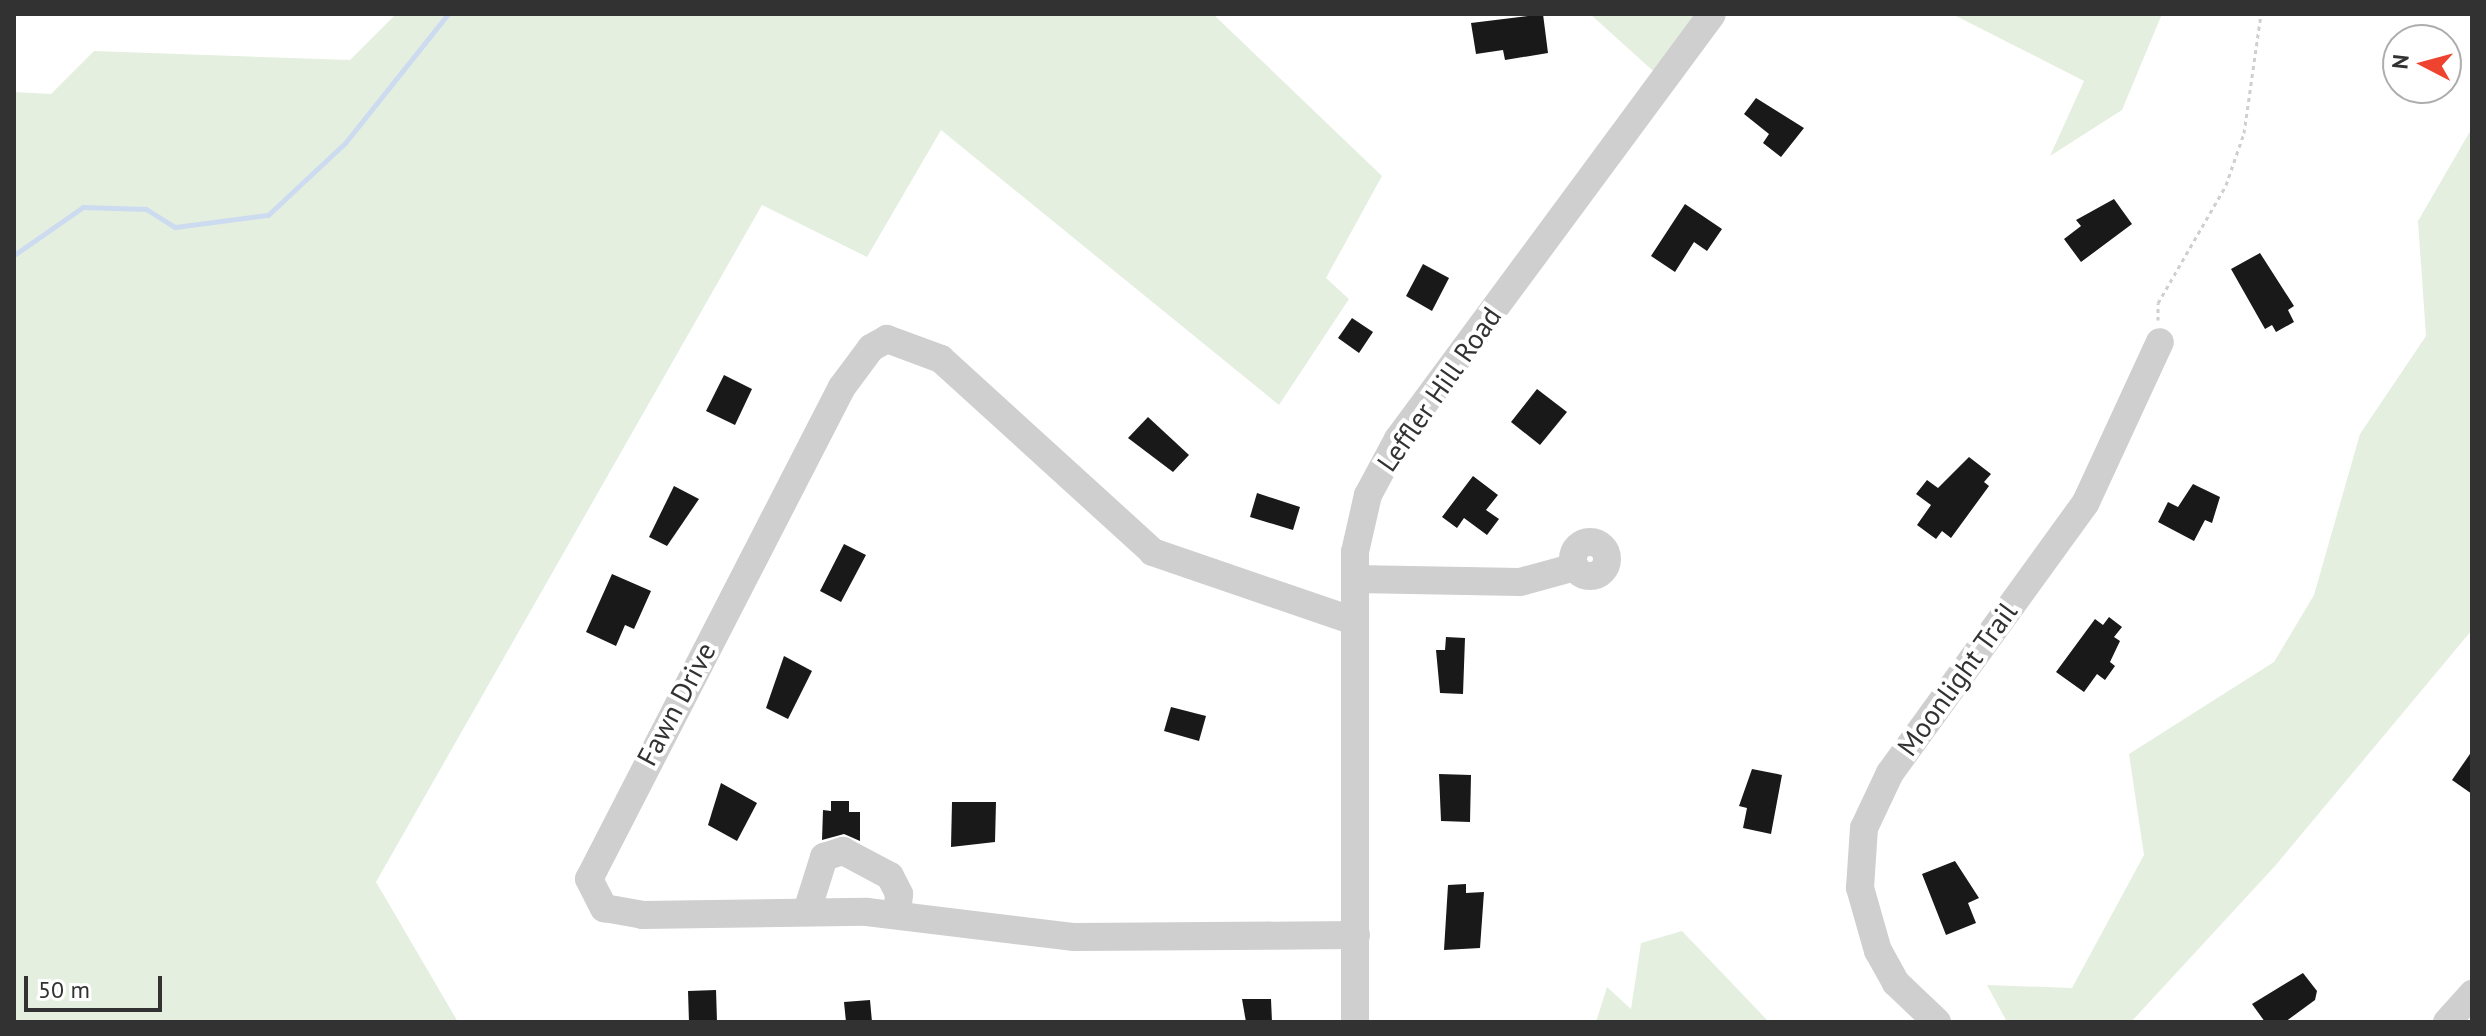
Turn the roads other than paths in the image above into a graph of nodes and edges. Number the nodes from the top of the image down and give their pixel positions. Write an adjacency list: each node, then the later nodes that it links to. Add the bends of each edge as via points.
1 (1712, 14): 4 (street, Leffler Hill Road, via 1398,439 1368,495)
2 (2160, 342): 11 (street, Moonlight Trail, via 2086,502 1890,773 1864,828 1860,888 1874,941 1896,983)
3 (1575, 567): 4 (street, via 1520,582)
4 (1355, 579): 5 (street, Leffler Hill Road)
5 (1354, 621): 6 (street, Fawn Drive, via 1153,552 941,359 887,339 871,348 842,387 589,879 593,896 620,913); 8 (street, Leffler Hill Road)
6 (807, 911): 7 (street, Fawn Drive); 7 (street, via 824,857 843,851 890,876 899,894)
7 (897, 915): 8 (street, Fawn Drive, via 1075,937)
8 (1356, 935): 10 (street, Leffler Hill Road)
9 (2472, 994): 12 (street)
10 (1355, 1022)
11 (1937, 1022)
12 (2447, 1022)

